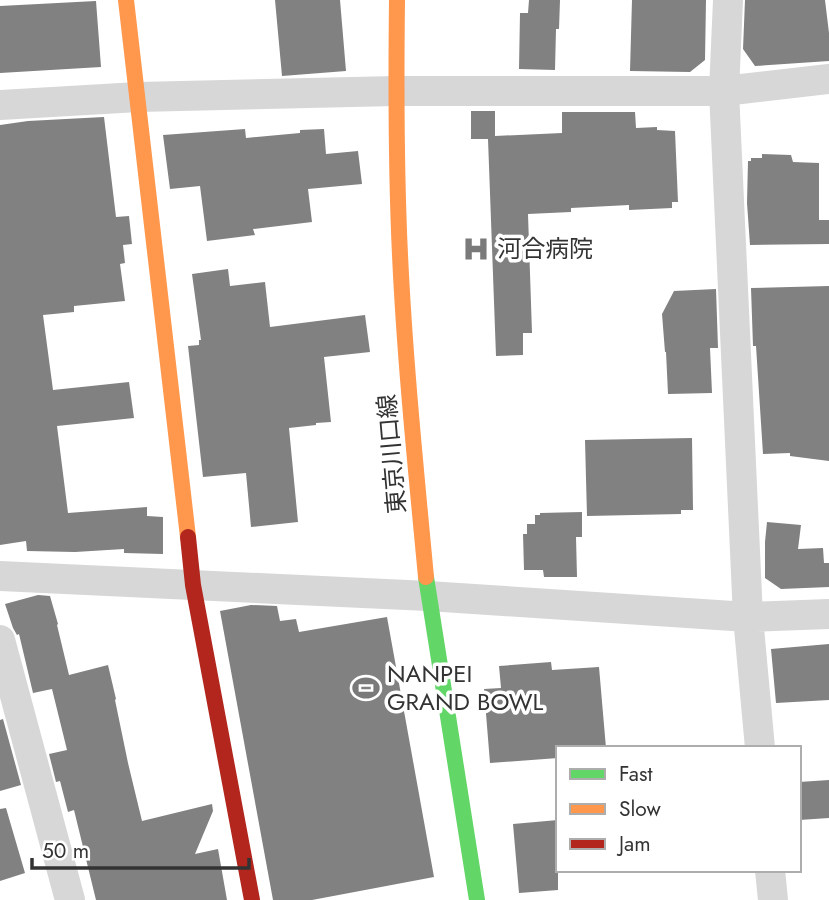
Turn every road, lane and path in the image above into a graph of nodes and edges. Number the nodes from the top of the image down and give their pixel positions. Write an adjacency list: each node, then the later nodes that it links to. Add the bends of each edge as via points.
1 (126, 0): 7 (street)
2 (397, 0): 5 (street, 東京川口線)
3 (727, 0): 6 (street)
4 (829, 79): 6 (street)
5 (396, 91): 6 (street); 7 (street); 11 (street, 東京川口線, via 408,385)
6 (724, 91): 13 (street)
7 (138, 97): 8 (street); 10 (street)
8 (0, 105)
9 (0, 576): 10 (street)
10 (192, 586): 11 (street); 18 (street)
11 (428, 596): 13 (street); 19 (street, 東京川口線)
12 (829, 614): 13 (street)
13 (748, 617): 15 (street)
14 (0, 640): 17 (street)
15 (760, 746)
16 (770, 872): 20 (street)
17 (70, 900)
18 (252, 900)
19 (477, 900)
20 (773, 900)

